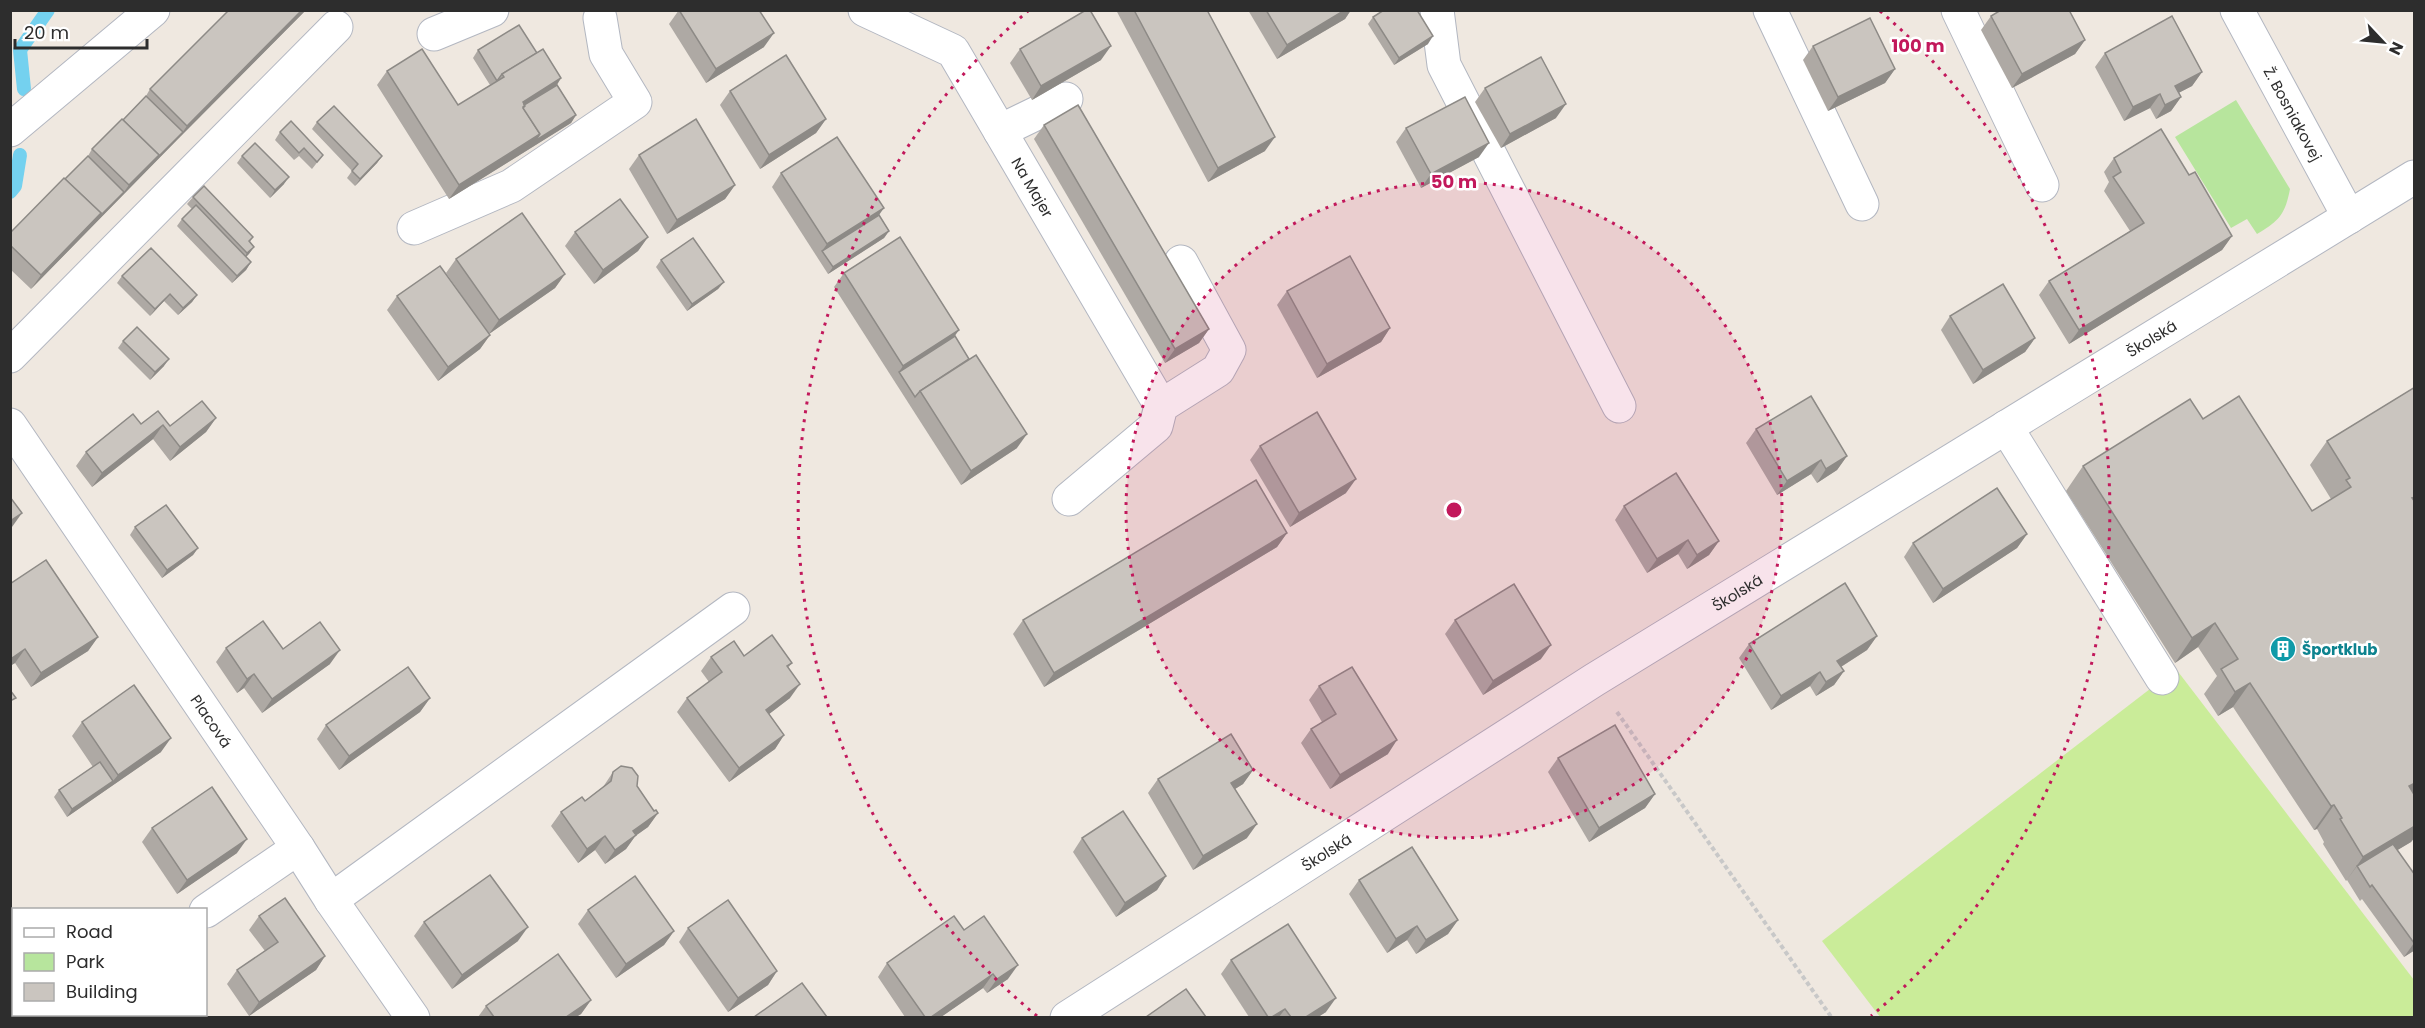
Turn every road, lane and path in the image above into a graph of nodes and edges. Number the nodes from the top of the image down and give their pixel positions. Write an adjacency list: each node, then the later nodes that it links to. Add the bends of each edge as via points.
1 (153, 10): 12 (street)
2 (492, 10): 10 (street)
3 (865, 10): 13 (street, Na Majer, via 953,51)
4 (1437, 10): 22 (street, via 1444,65)
5 (1770, 10): 16 (street)
6 (1958, 10): 15 (street)
7 (2237, 10): 17 (street, Ž. Bosniakovej)
8 (602, 13): 18 (street, via 606,54 634,102 511,186)
9 (336, 27): 20 (street)
10 (434, 34)
11 (1066, 99): 13 (street)
12 (10, 130)
13 (1000, 131): 21 (street, Na Majer)
14 (2415, 177): 17 (street, Školská)
15 (2042, 185)
16 (1862, 204)
17 (2349, 217): 24 (street, Školská)
18 (414, 228)
19 (1181, 262): 21 (street, via 1229,350 1218,370)
20 (10, 356)
21 (1161, 406): 25 (street, via 1156,426)
22 (1619, 406)
23 (10, 425): 29 (street, Placová)
24 (2006, 427): 27 (street); 28 (street, Školská)
25 (1069, 499)
26 (733, 609): 30 (street)
27 (2162, 678)
28 (1594, 680): 33 (street, Školská); 34 (path)
29 (298, 848): 30 (street, Placová); 31 (street)
30 (331, 900): 32 (street, Placová)
31 (207, 910)
32 (413, 1017)
33 (1067, 1017)
34 (1832, 1017)

